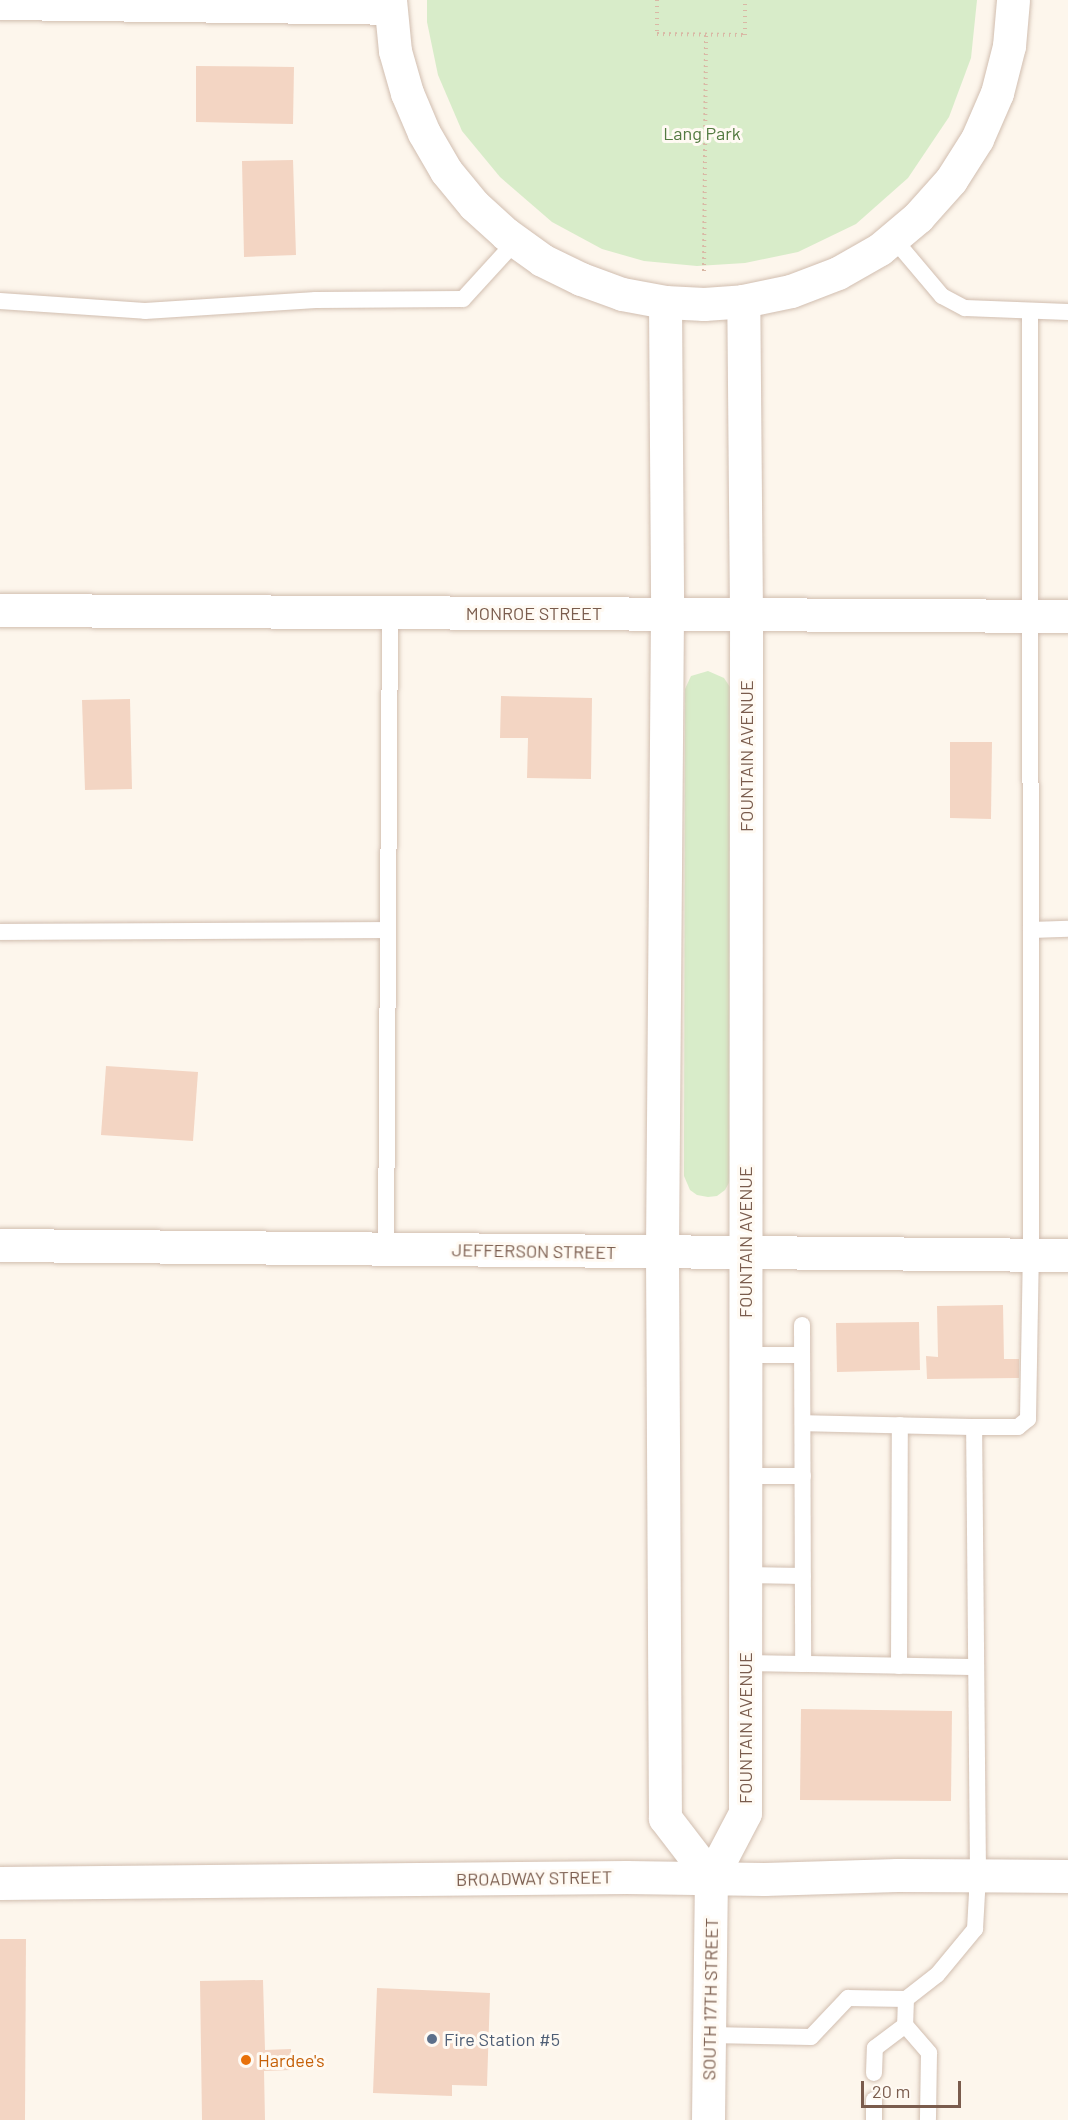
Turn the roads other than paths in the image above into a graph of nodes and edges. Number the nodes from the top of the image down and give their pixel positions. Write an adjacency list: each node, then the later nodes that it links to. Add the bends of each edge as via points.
1 (1013, 0): 4 (street, via 1007,55 997,93 977,139 951,180)
2 (0, 3): 3 (street)
3 (390, 4): 5 (street, via 395,51 406,93 424,133 446,171 474,205)
4 (893, 238): 7 (street, via 838,273 791,291); 10 (lane, via 942,296 965,308)
5 (516, 241): 6 (lane, via 463,300 316,300 145,311); 8 (street, via 542,260 581,279 622,294)
6 (0, 301)
7 (743, 301): 8 (street); 14 (street, FOUNTAIN AVENUE)
8 (665, 302): 13 (street)
9 (1068, 312): 10 (lane)
10 (1030, 313): 15 (lane)
11 (0, 610): 12 (street, MONROE STREET)
12 (390, 612): 13 (street, MONROE STREET); 18 (lane)
13 (667, 614): 14 (street, MONROE STREET); 23 (street)
14 (746, 614): 15 (street, MONROE STREET); 24 (street, FOUNTAIN AVENUE)
15 (1030, 616): 16 (street, MONROE STREET); 19 (lane)
16 (1068, 616)
17 (1068, 929): 19 (lane)
18 (388, 930): 20 (lane); 22 (lane)
19 (1031, 930): 25 (lane)
20 (0, 932)
21 (0, 1245): 22 (street, JEFFERSON STREET)
22 (386, 1250): 23 (street, JEFFERSON STREET)
23 (662, 1252): 24 (street, JEFFERSON STREET); 43 (street, via 665,1818)
24 (744, 1253): 25 (street, JEFFERSON STREET); 28 (street, FOUNTAIN AVENUE)
25 (1031, 1255): 26 (street, JEFFERSON STREET); 32 (lane, via 1028,1419 1018,1427)
26 (1068, 1255)
27 (802, 1325): 29 (lane)
28 (746, 1355): 29 (lane); 33 (street, FOUNTAIN AVENUE)
29 (802, 1355): 30 (lane)
30 (804, 1423): 31 (lane); 34 (lane)
31 (900, 1425): 32 (lane); 39 (lane)
32 (974, 1427): 40 (lane)
33 (745, 1476): 34 (lane); 35 (street, FOUNTAIN AVENUE)
34 (803, 1476): 36 (lane)
35 (745, 1575): 36 (lane); 37 (street, FOUNTAIN AVENUE)
36 (802, 1576): 38 (lane)
37 (745, 1663): 38 (lane); 43 (street, FOUNTAIN AVENUE, via 746,1813)
38 (803, 1664): 39 (lane)
39 (899, 1666): 40 (lane)
40 (976, 1667): 41 (lane)
41 (978, 1875): 42 (street, BROADWAY STREET); 43 (street, BROADWAY STREET); 45 (lane, via 975,1929 937,1975)
42 (1068, 1876)
43 (711, 1878): 44 (street, BROADWAY STREET); 47 (street, SOUTH 17TH STREET)
44 (0, 1883)
45 (906, 1999): 46 (lane); 47 (lane, via 848,1998 811,2037)
46 (905, 2025): 48 (lane, via 875,2048); 52 (lane, via 929,2053)
47 (709, 2035): 50 (street, SOUTH 17TH STREET)
48 (874, 2073)
49 (874, 2100): 51 (lane)
50 (708, 2120)
51 (874, 2120)
52 (928, 2120)

